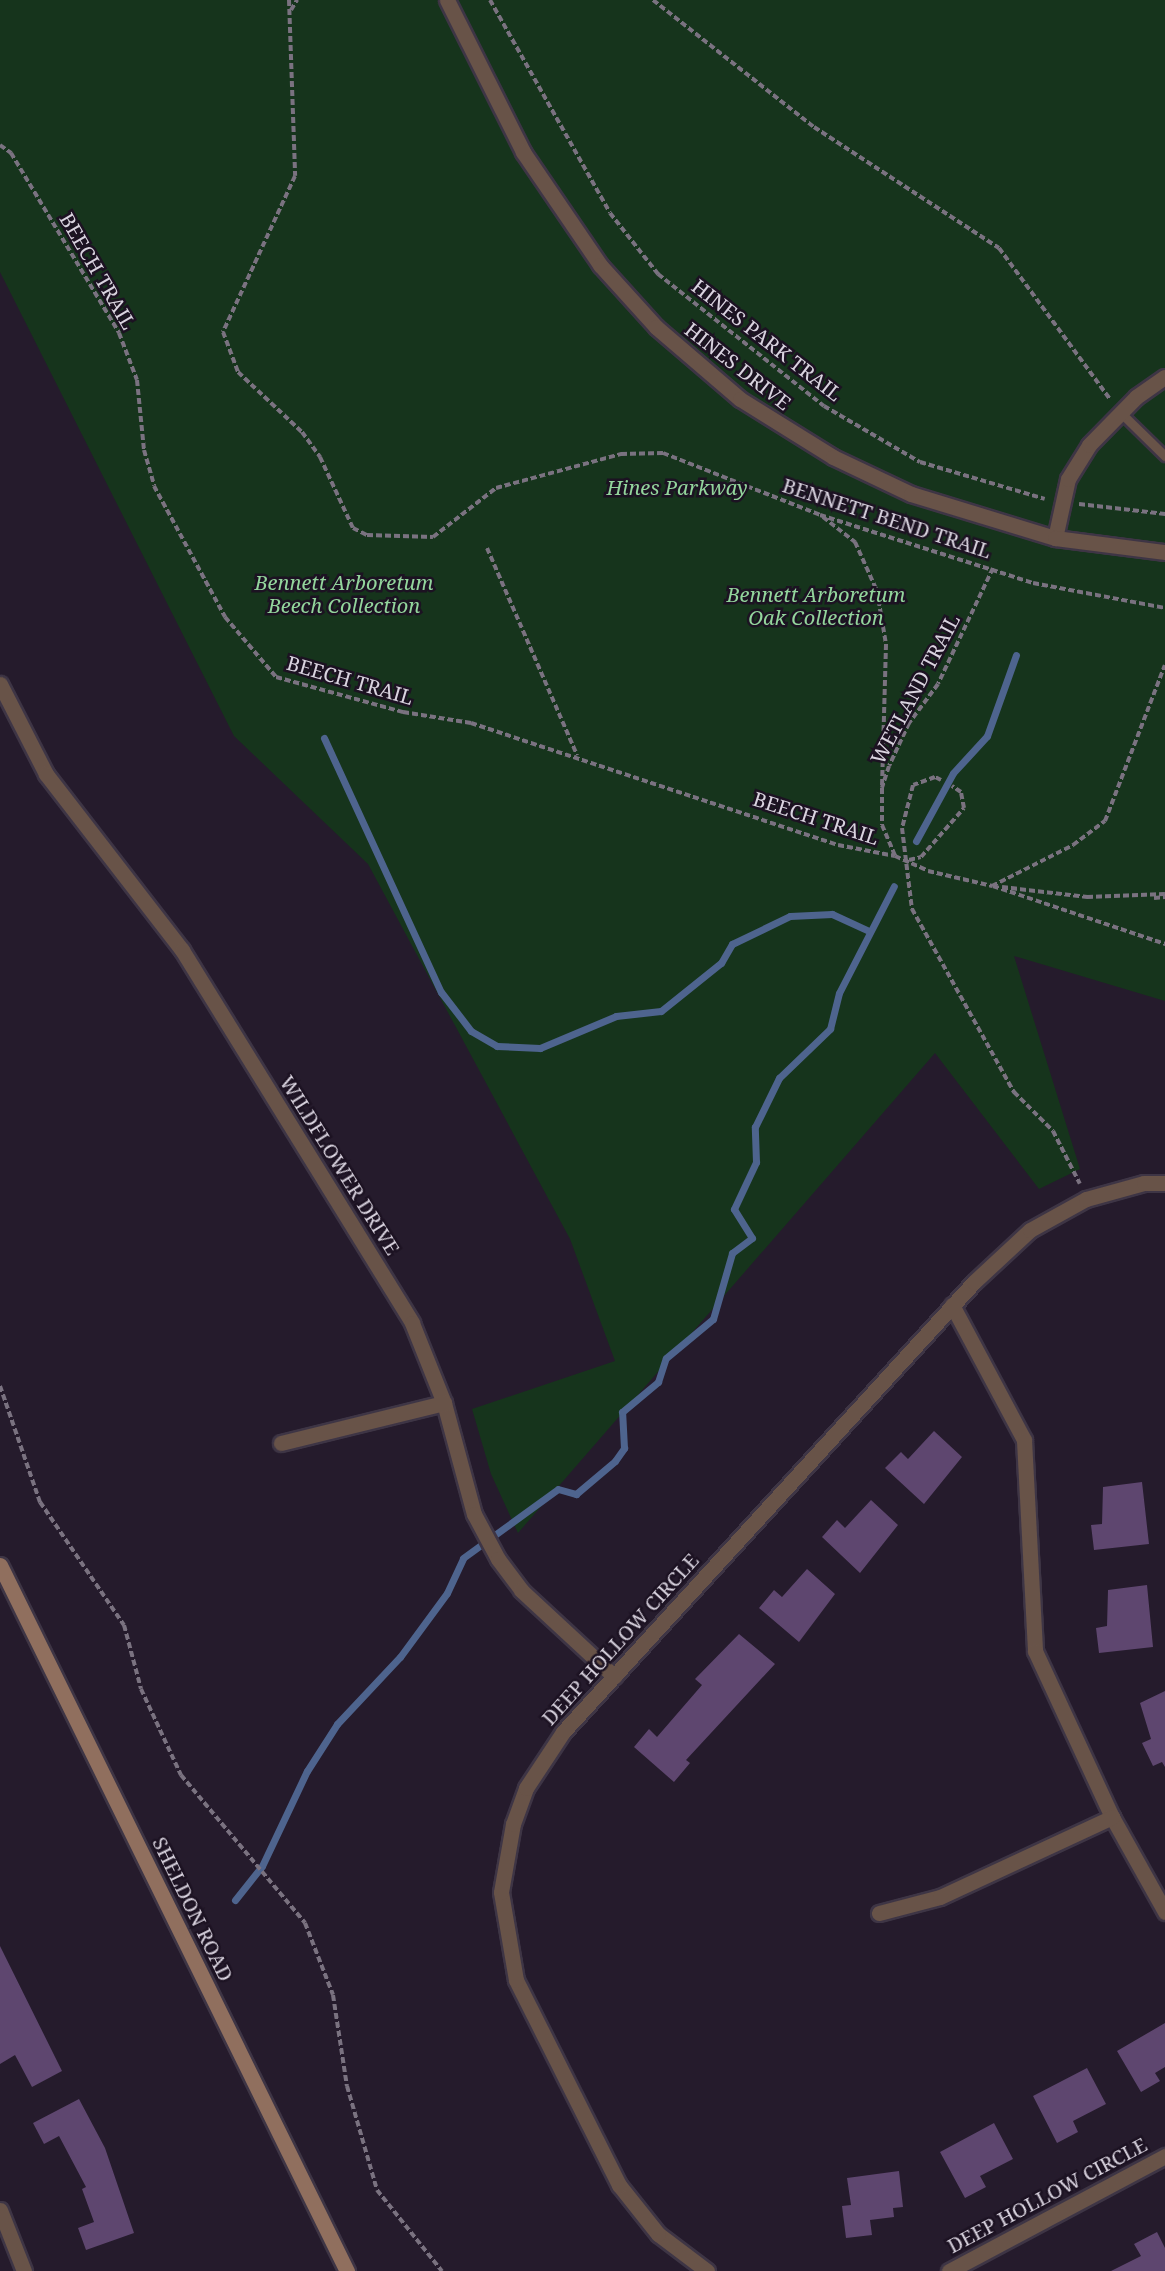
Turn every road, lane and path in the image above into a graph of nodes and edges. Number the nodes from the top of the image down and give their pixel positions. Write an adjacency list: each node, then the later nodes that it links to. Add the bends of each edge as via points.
1 (289, 0): 6 (path, BENNETT BEND TRAIL)
2 (297, 0): 6 (path)
3 (447, 0): 14 (street, HINES DRIVE, via 555,204 627,297 707,373 770,420 872,477 980,519)
4 (490, 0): 11 (path, HINES PARK TRAIL, via 610,213 658,274 824,406 920,462 1020,495)
5 (653, 0): 9 (path, via 814,127 999,248)
6 (291, 12): 13 (path, BENNETT BEND TRAIL, via 295,176 223,332 238,372 302,432 320,457 352,528 367,536 433,537 496,488 621,454 663,453)
7 (0, 145): 21 (path, BEECH TRAIL, via 11,153 119,333 138,380 144,450 154,486 225,617 276,677 403,712 471,723)
8 (1165, 377): 9 (street)
9 (1120, 412): 10 (lane); 11 (street, via 1089,445)
10 (1165, 456)
11 (1061, 501): 12 (path, HINES PARK TRAIL); 14 (street)
12 (1165, 514)
13 (820, 515): 17 (path, BENNETT BEND TRAIL); 24 (path, via 855,542 877,591 886,644)
14 (1055, 538): 16 (street, HINES DRIVE)
15 (487, 548): 21 (path)
16 (1165, 552)
17 (993, 568): 18 (path, BENNETT BEND TRAIL, via 1033,583); 24 (path, WETLAND TRAIL, via 938,684 909,723)
18 (1165, 608)
19 (1165, 665): 27 (path, via 1105,821 1073,845)
20 (0, 684): 34 (street, WILDFLOWER DRIVE, via 46,774 207,990 412,1323)
21 (577, 755): 25 (path, BEECH TRAIL, via 838,845)
22 (941, 780): 26 (path, via 935,777 913,785 902,850)
23 (952, 786): 26 (path, via 961,792 964,808 921,857)
24 (882, 788): 25 (path, WETLAND TRAIL, via 882,825)
25 (895, 856): 26 (path)
26 (909, 860): 27 (path, via 928,871); 31 (path, via 912,909 1014,1092 1053,1131)
27 (992, 886): 28 (path, via 1144,898); 29 (path)
28 (1165, 896)
29 (1165, 944)
30 (1165, 1183): 31 (street, DEEP HOLLOW CIRCLE, via 1144,1183)
31 (1086, 1199): 32 (street, DEEP HOLLOW CIRCLE, via 1030,1230)
32 (952, 1305): 37 (street, DEEP HOLLOW CIRCLE); 38 (street, via 1024,1440 1035,1651)
33 (0, 1386): 45 (path, via 40,1502 124,1625 160,1737 182,1775 226,1823 305,1923 333,1995 347,2086 377,2190)
34 (444, 1403): 35 (street); 37 (street, WILDFLOWER DRIVE, via 474,1514 498,1559 521,1590)
35 (281, 1443)
36 (0, 1565): 44 (main road, SHELDON ROAD)
37 (614, 1676): 46 (street, DEEP HOLLOW CIRCLE, via 551,1748 526,1788 504,1862 503,1926 527,2008 619,2185 658,2234)
38 (1112, 1817): 39 (street); 40 (street, via 940,1897)
39 (1165, 1912)
40 (879, 1913)
41 (1165, 2156): 47 (street, DEEP HOLLOW CIRCLE)
42 (0, 2210): 43 (street)
43 (24, 2271)
44 (347, 2271)
45 (442, 2271)
46 (706, 2271)
47 (949, 2271)

